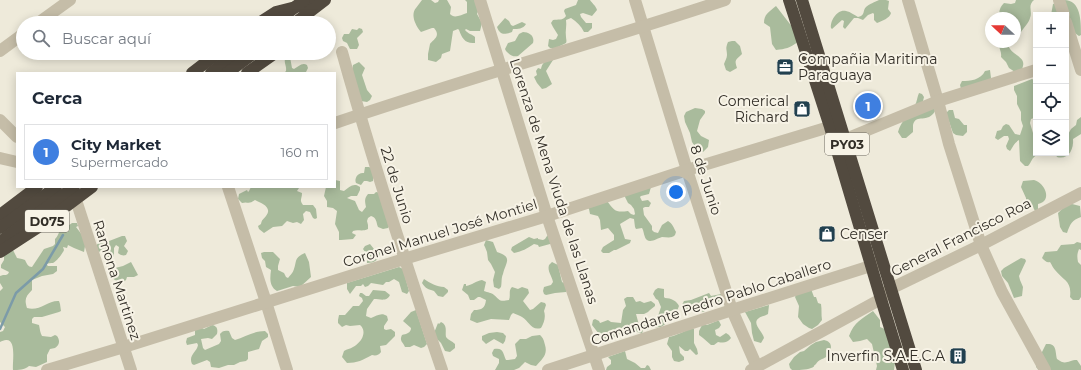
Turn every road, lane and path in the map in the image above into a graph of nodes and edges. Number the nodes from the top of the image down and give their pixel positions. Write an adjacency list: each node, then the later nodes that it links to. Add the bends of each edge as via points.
1 (70, 0): 13 (street)
2 (304, 0): 15 (highway, bridge)
3 (315, 0): 14 (highway); 17 (highway)
4 (326, 0): 16 (highway, bridge)
5 (480, 0): 28 (street, Lorenza de Mena Viuda de las Llanas)
6 (635, 0): 18 (street, 8 de Junio)
7 (725, 0): 18 (street)
8 (789, 0): 39 (highway, PY03)
9 (802, 0): 39 (highway, PY03)
10 (908, 0): 35 (street)
11 (1059, 0): 12 (street)
12 (1063, 12)
13 (48, 16)
14 (270, 16)
15 (284, 16)
16 (304, 16)
17 (306, 16)
18 (643, 27): 28 (street); 44 (street, 8 de Junio)
19 (1069, 36): 23 (street)
20 (16, 39): 21 (street)
21 (0, 51)
22 (342, 52): 36 (street, 22 de Junio)
23 (1074, 58): 29 (street)
24 (209, 60): 31 (highway)
25 (227, 60): 32 (highway)
26 (245, 60): 33 (highway)
27 (265, 60): 34 (highway)
28 (502, 70): 36 (street); 53 (street, Lorenza de Mena Viuda de las Llanas)
29 (1081, 70)
30 (1033, 71): 35 (street)
31 (193, 72)
32 (212, 72)
33 (228, 72)
34 (248, 72)
35 (938, 101): 41 (street); 56 (street)
36 (359, 115): 38 (street); 58 (street, 22 de Junio)
37 (0, 120): 40 (street)
38 (336, 123)
39 (835, 125): 41 (highway, PY03); 44 (street, Coronel Manuel José Montiel)
40 (16, 136)
41 (840, 142): 59 (highway, PY03); 60 (highway, PY03)
42 (0, 158): 43 (street)
43 (16, 162)
44 (687, 170): 53 (street, Coronel Manuel José Montiel); 64 (street, 8 de Junio)
45 (36, 188): 52 (highway, D075)
46 (55, 188): 54 (highway, D075)
47 (73, 188): 55 (highway, D075)
48 (91, 188): 51 (highway, D075)
49 (228, 188): 63 (street)
50 (1081, 193): 56 (street, General Francisco Roa)
51 (76, 200): 57 (highway, D075); 65 (street, Ramona Martinez)
52 (0, 215)
53 (547, 216): 58 (street, Coronel Manuel José Montiel); 66 (street, Lorenza de Mena Viuda de las Llanas)
54 (0, 228)
55 (0, 242)
56 (981, 245): 61 (street, General Francisco Roa); 76 (street, via 1002,292)
57 (0, 252)
58 (404, 259): 63 (street, Coronel Manuel José Montiel); 71 (street, 22 de Junio)
59 (883, 262): 60 (street, Comandante Pedro Pablo Caballero); 61 (highway, PY03)
60 (871, 266): 62 (highway, PY03); 64 (street, Comandante Pedro Pablo Caballero)
61 (890, 289): 62 (street, General Francisco Roa); 75 (highway, PY03)
62 (881, 299): 67 (street, General Francisco Roa); 74 (highway, PY03)
63 (266, 302): 65 (street, Coronel Manuel José Montiel); 70 (street)
64 (732, 310): 66 (street, Comandante Pedro Pablo Caballero); 67 (street, 8 de Junio)
65 (124, 347): 68 (street, Coronel Manuel José Montiel); 69 (street, Ramona Martinez)
66 (595, 355): 72 (street, Comandante Pedro Pablo Caballero); 73 (street, Lorenza de Mena Viuda de las Llanas)
67 (754, 368)
68 (47, 370)
69 (131, 370)
70 (287, 370)
71 (442, 370)
72 (548, 370)
73 (600, 370)
74 (903, 370)
75 (916, 370)
76 (1045, 370)

